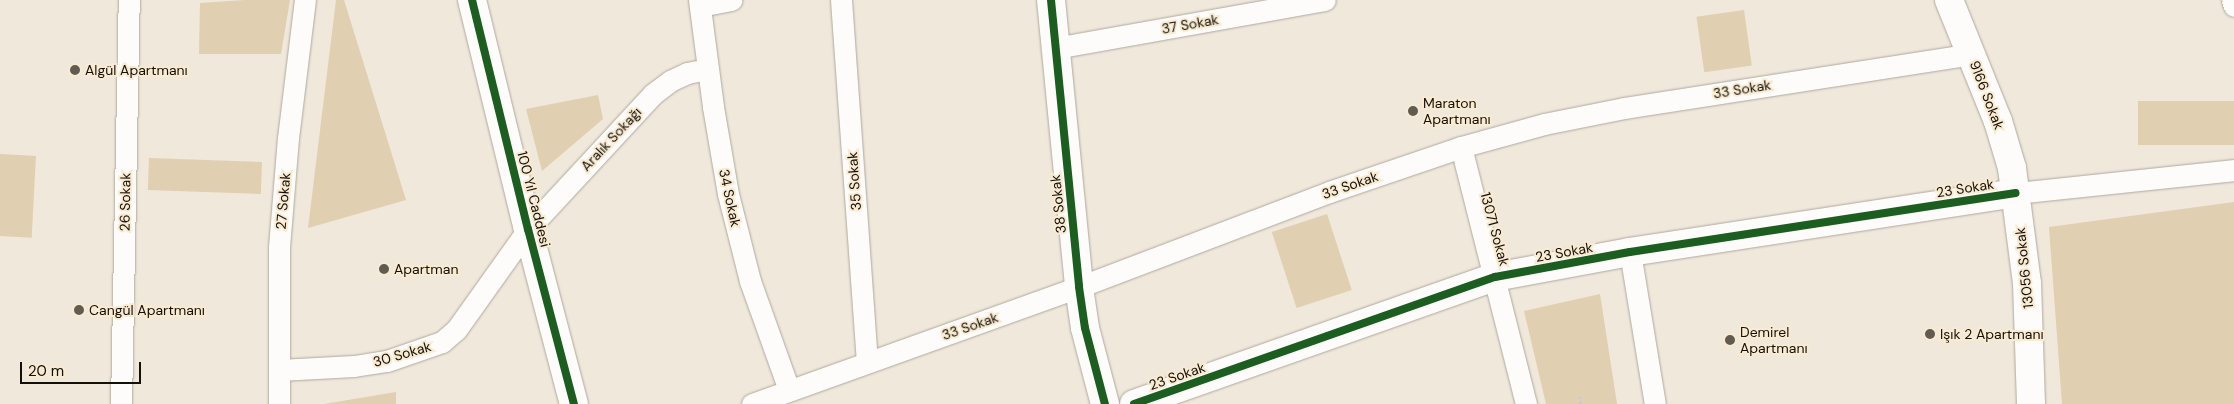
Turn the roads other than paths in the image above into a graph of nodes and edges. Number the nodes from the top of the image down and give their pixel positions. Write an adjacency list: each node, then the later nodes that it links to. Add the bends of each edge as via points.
1 (129, 0): 25 (lane, 26 Sokak)
2 (305, 0): 23 (lane, 27 Sokak, via 278,247)
3 (472, 0): 18 (street, 100 Yıl Caddesi)
4 (731, 0): 10 (lane)
5 (841, 0): 22 (lane, 35 Sokak)
6 (1051, 0): 12 (street, 38 Sokak)
7 (1949, 0): 13 (street, 9166 Sokak)
8 (2232, 0): 11 (lane)
9 (1317, 1): 12 (lane, 37 Sokak)
10 (700, 3): 14 (lane, 34 Sokak)
11 (2234, 6)
12 (1055, 48): 21 (street, 38 Sokak)
13 (1971, 54): 15 (lane, 33 Sokak, via 1624,108 1544,124); 17 (street, 9166 Sokak, via 1998,121)
14 (708, 69): 18 (lane, Aralık Sokağı, via 687,73 653,94); 24 (lane, 34 Sokak, via 728,194 750,281)
15 (1461, 147): 20 (lane, 13071 Sokak); 21 (lane, 33 Sokak, via 1330,192)
16 (2234, 170): 17 (lane, 23 Sokak)
17 (2016, 193): 19 (street, 23 Sokak); 33 (street, 13056 Sokak, via 2027,283)
18 (528, 229): 23 (lane, 30 Sokak, via 456,330 442,342 387,361); 27 (street, 100 Yıl Caddesi)
19 (1630, 252): 20 (street, 23 Sokak); 32 (lane)
20 (1495, 277): 30 (street, 23 Sokak); 31 (lane, 13071 Sokak)
21 (1079, 287): 22 (lane, 33 Sokak); 29 (street, 38 Sokak, via 1085,328)
22 (867, 362): 24 (lane, 33 Sokak)
23 (279, 370): 26 (lane, 27 Sokak)
24 (789, 390): 28 (lane, 33 Sokak)
25 (121, 404)
26 (279, 404)
27 (574, 404)
28 (752, 404)
29 (1105, 404)
30 (1134, 404)
31 (1526, 404)
32 (1655, 404)
33 (2031, 404)

